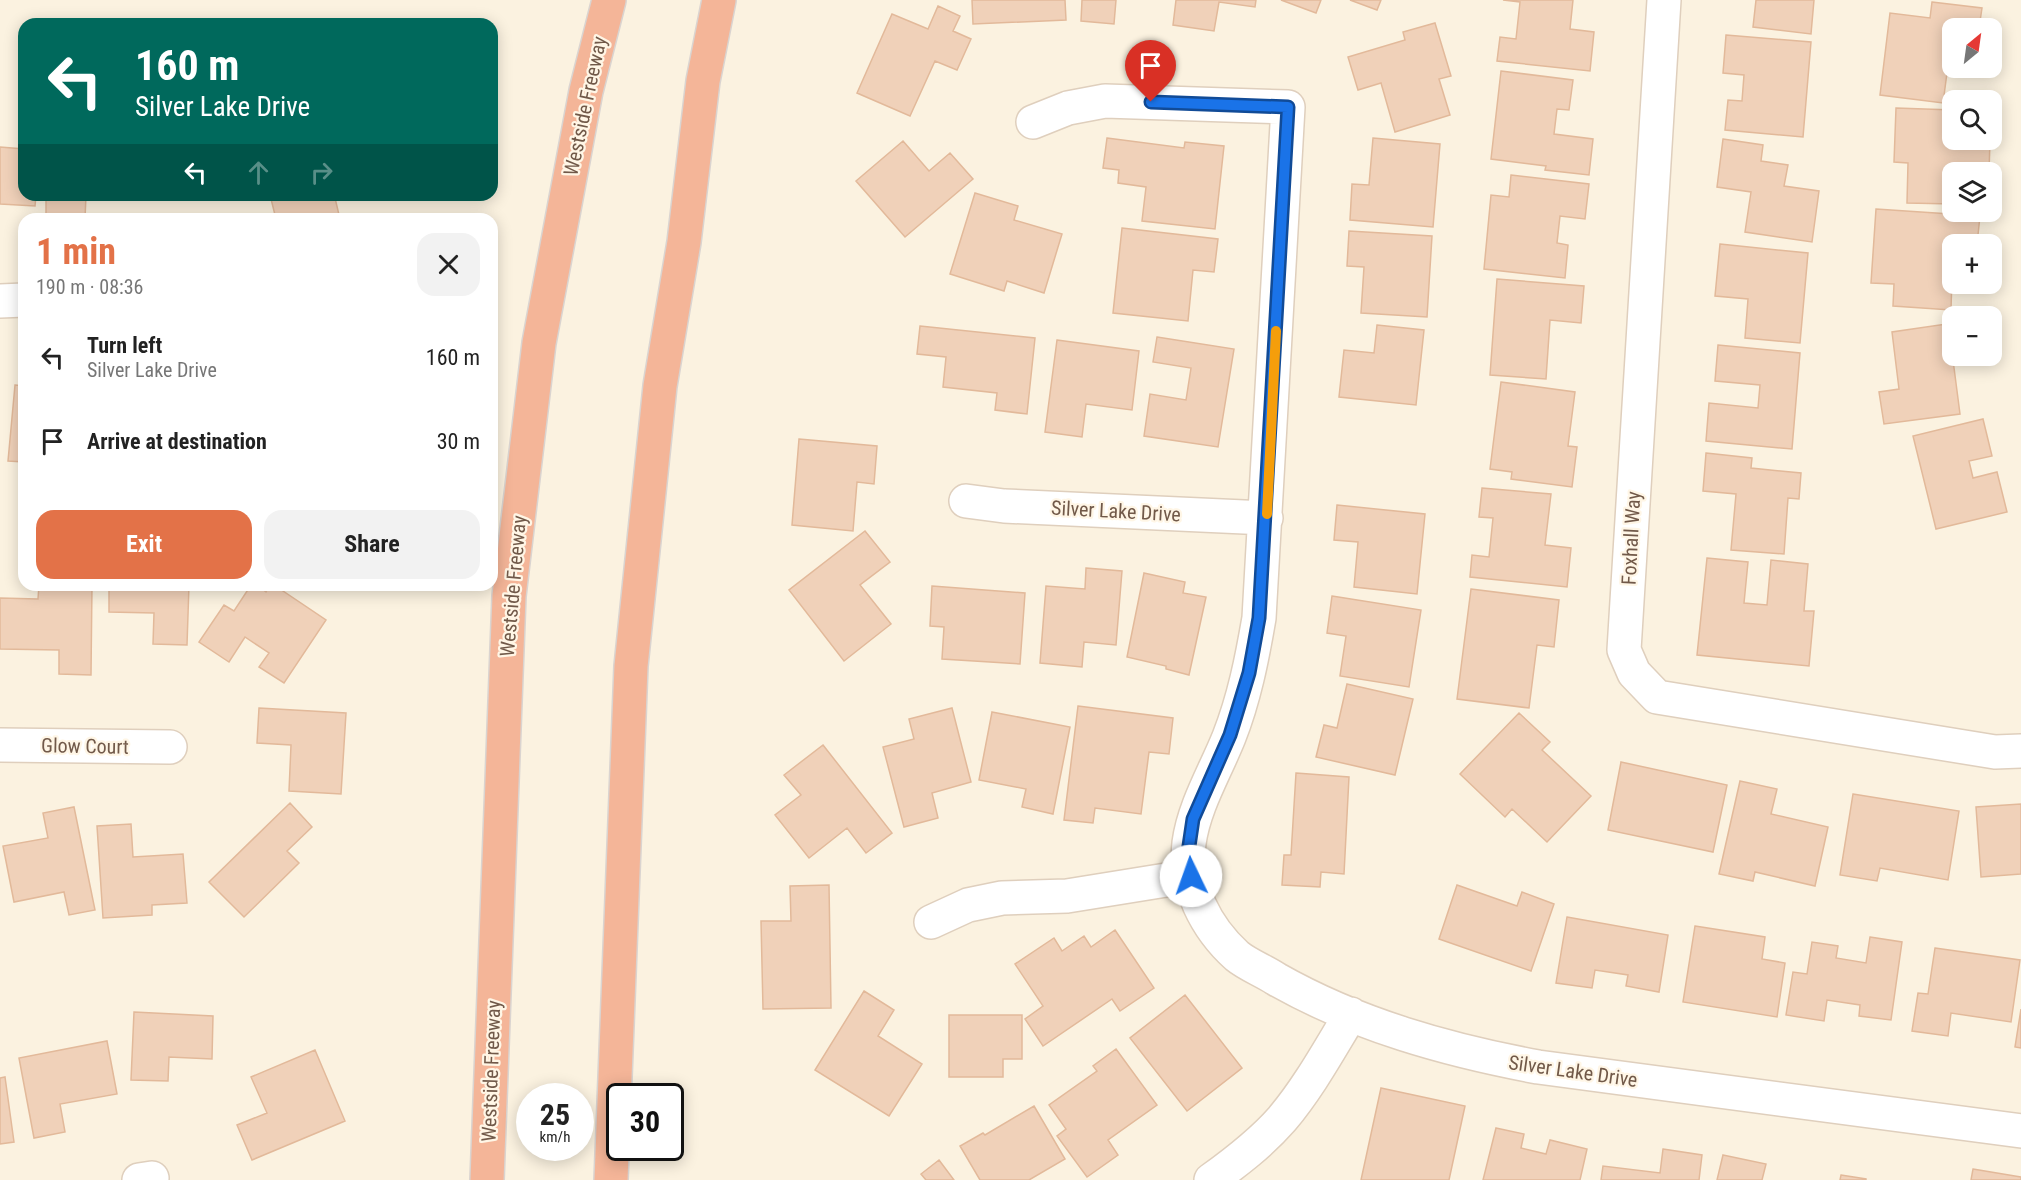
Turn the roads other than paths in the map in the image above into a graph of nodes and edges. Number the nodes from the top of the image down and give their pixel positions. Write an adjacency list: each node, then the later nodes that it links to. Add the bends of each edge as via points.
1 (609, 0): 16 (highway, Westside Freeway, via 586,91 539,343 509,596)
2 (719, 0): 17 (highway, via 703,81 684,242 660,386 631,666)
3 (1664, 0): 11 (street, Foxhall Way, via 1624,650 1634,673 1657,697 1995,752)
4 (1033, 122): 8 (street, Silver Lake Drive, via 1068,108 1105,101 1288,107)
5 (18, 300): 6 (street)
6 (0, 301)
7 (966, 501): 8 (street, Silver Lake Drive)
8 (1266, 518): 12 (street, Silver Lake Drive, via 1259,618 1249,673 1230,735 1193,819 1189,846)
9 (0, 745): 10 (street, Glow Court)
10 (170, 747)
11 (2021, 752)
12 (1191, 876): 13 (street, via 1067,896 1002,898 968,905); 14 (street, Silver Lake Drive, via 1197,901 1215,933 1239,957 1291,987)
13 (931, 922)
14 (1351, 1014): 15 (street, Silver Lake Drive, via 1397,1033 1538,1067); 18 (street, via 1307,1087 1281,1120)
15 (2021, 1131)
16 (487, 1180)
17 (611, 1180)
18 (1211, 1180)

